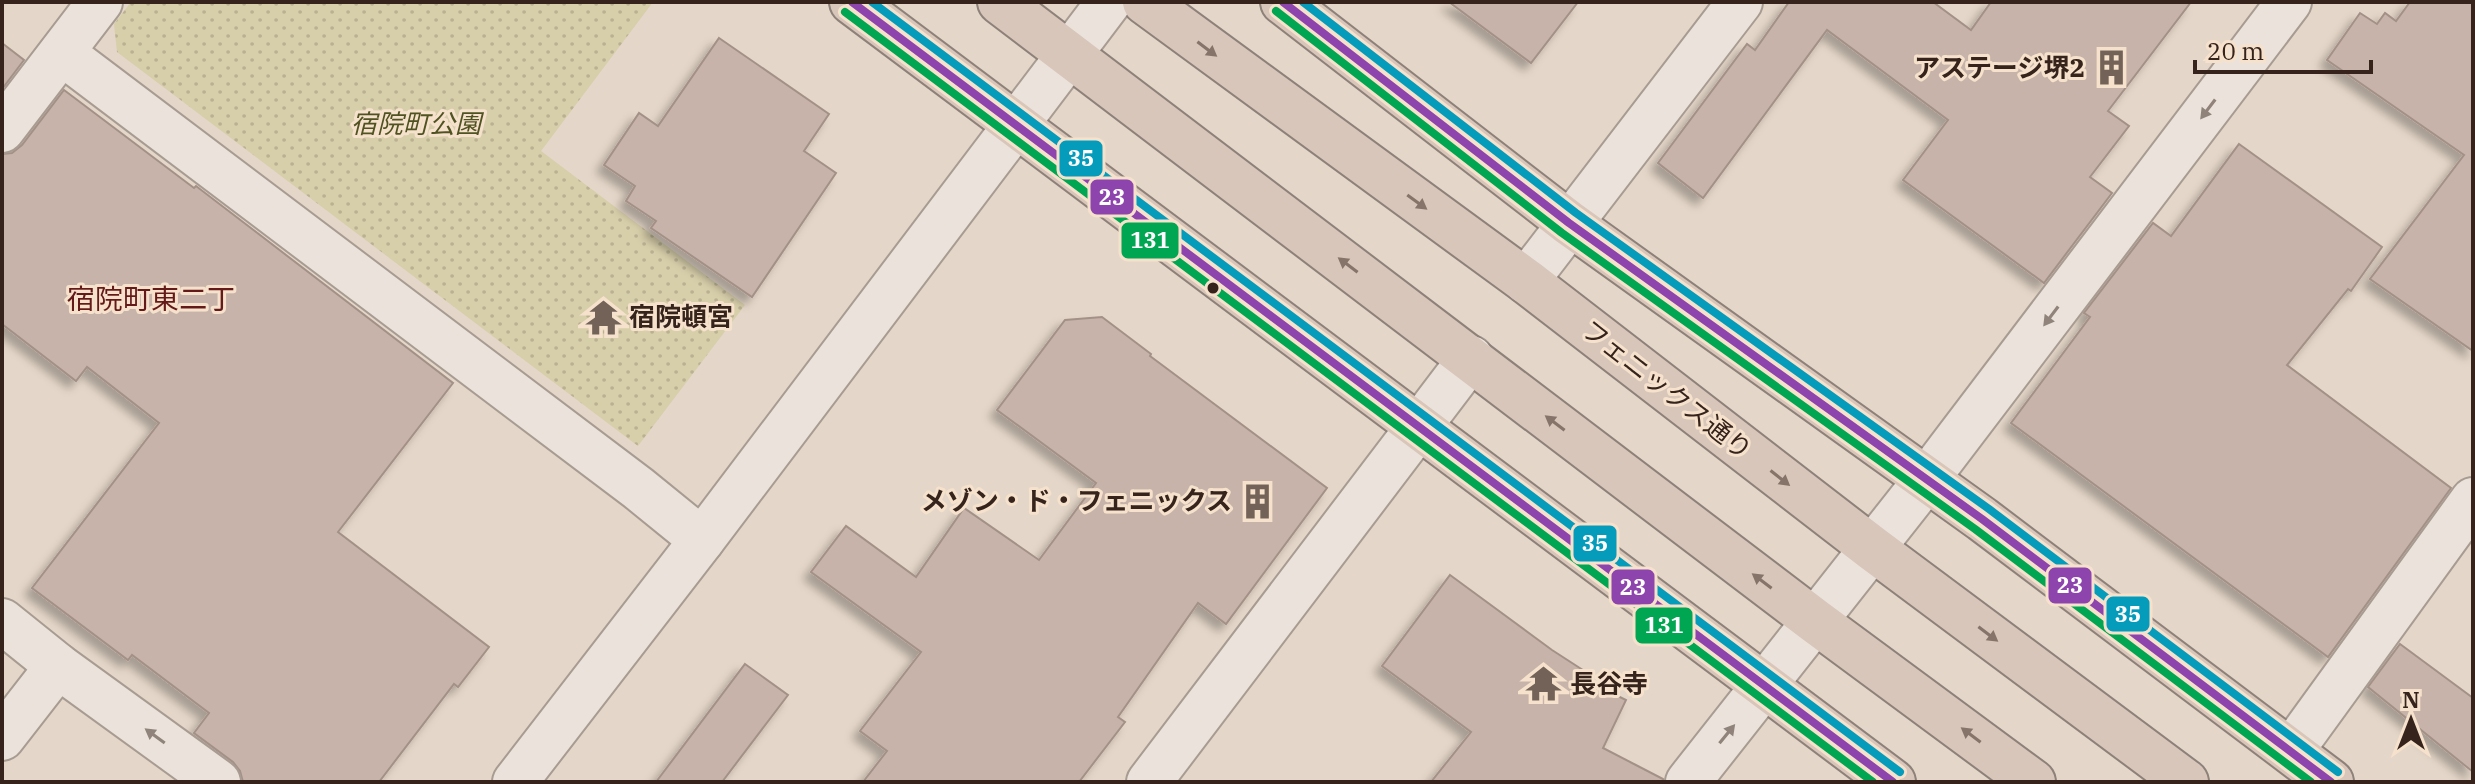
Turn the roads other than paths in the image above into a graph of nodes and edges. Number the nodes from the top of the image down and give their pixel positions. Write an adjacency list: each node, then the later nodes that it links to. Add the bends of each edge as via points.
1 (100, 2): 9 (street)
2 (852, 2): 11 (highway)
3 (1000, 2): 10 (highway)
4 (1109, 2): 10 (street)
5 (1145, 2): 14 (highway, フェニックス通り, one-way to 14)
6 (1283, 2): 13 (highway)
7 (1740, 2): 13 (street)
8 (2289, 2): 17 (street, one-way to 17)
9 (62, 53): 12 (street); 19 (street)
10 (1070, 54): 11 (street); 15 (highway, one-way to 10)
11 (1016, 123): 16 (highway); 19 (street)
12 (2, 130)
13 (1569, 223): 14 (street); 17 (highway)
14 (1526, 281): 20 (highway, フェニックス通り, one-way to 20)
15 (1471, 358): 16 (street); 22 (highway, one-way to 15)
16 (1418, 428): 24 (highway); 29 (street)
17 (1926, 480): 20 (street); 26 (highway)
18 (2473, 500): 26 (street)
19 (702, 540): 28 (street)
20 (1872, 548): 22 (street); 33 (highway, フェニックス通り, one-way to 33)
21 (2, 621): 23 (street)
22 (1815, 621): 24 (street); 32 (highway, one-way to 22)
23 (58, 666): 25 (street); 27 (street, one-way to 23)
24 (1765, 686): 30 (street, one-way to 24); 31 (highway)
25 (2, 738)
26 (2291, 751): 34 (highway)
27 (218, 782)
28 (515, 782)
29 (1149, 782)
30 (1688, 782)
31 (1893, 782)
32 (2033, 782)
33 (2186, 782)
34 (2331, 782)

